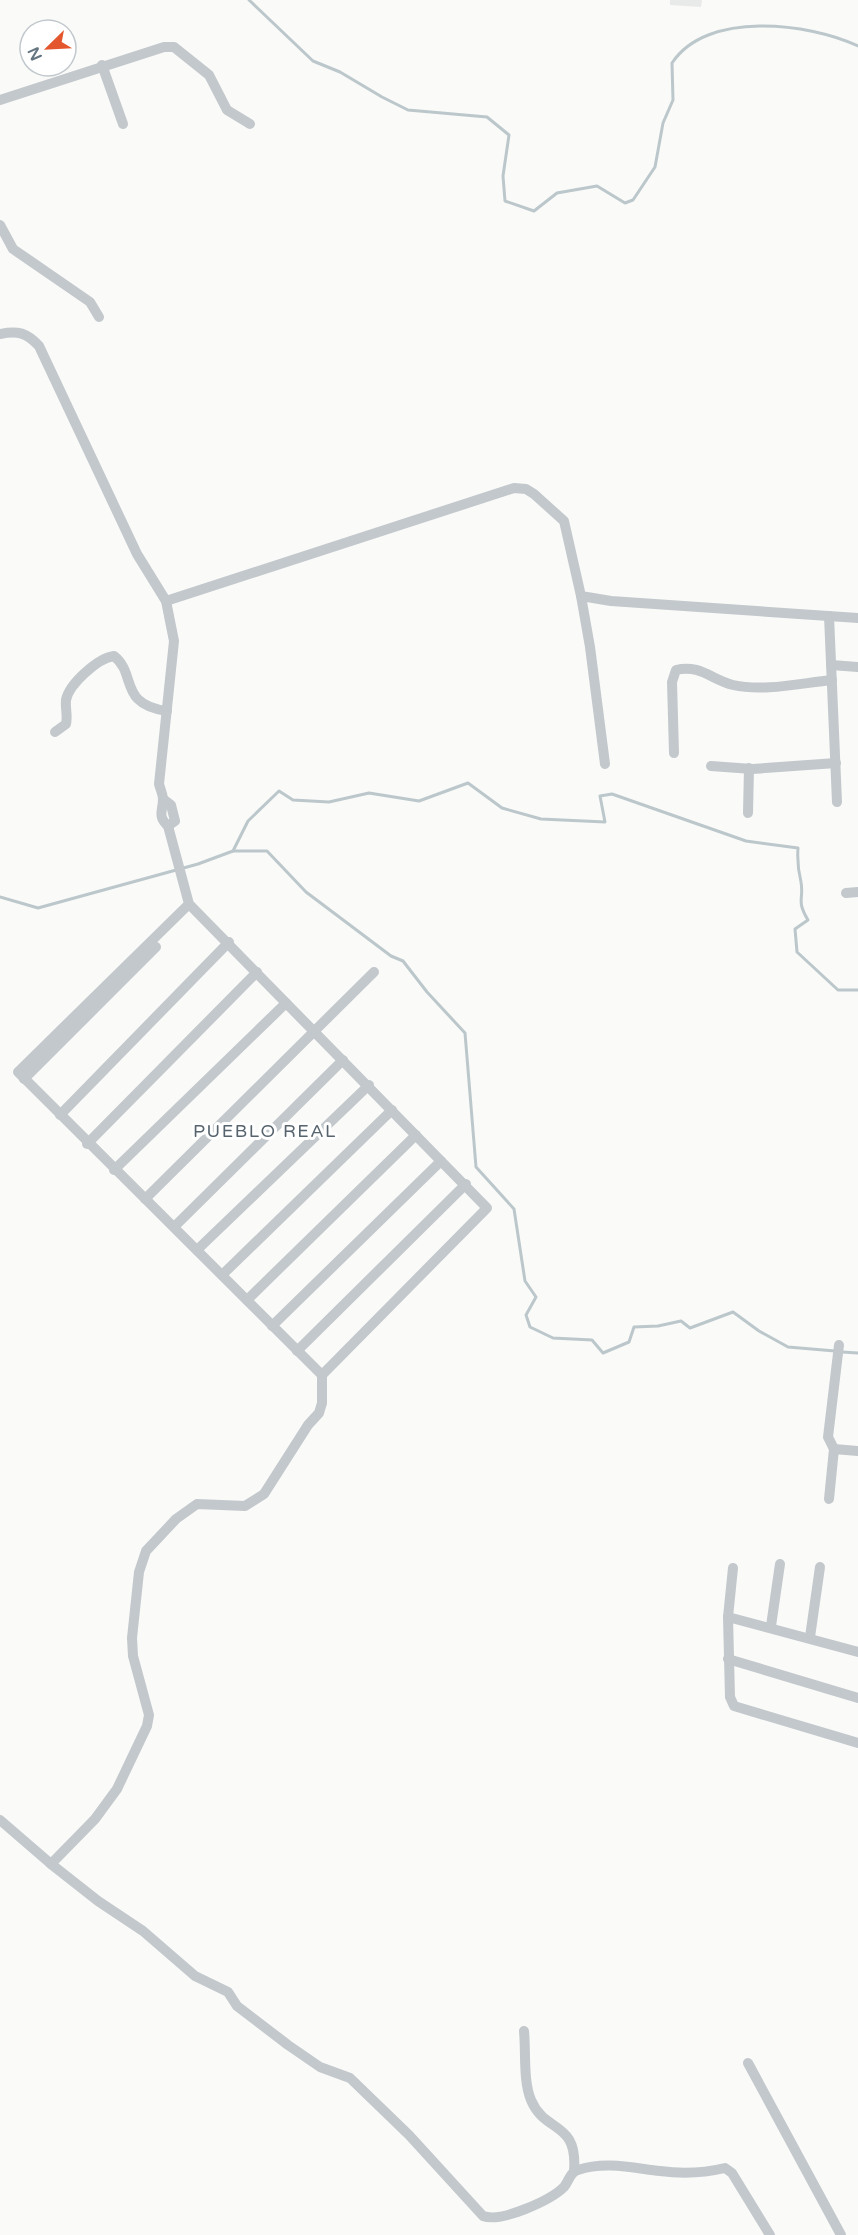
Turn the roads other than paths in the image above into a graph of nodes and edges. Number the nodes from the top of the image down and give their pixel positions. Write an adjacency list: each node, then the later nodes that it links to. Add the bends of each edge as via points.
1 (102, 65): 2 (street); 3 (street); 4 (street, via 174,47 209,75 227,110)
2 (0, 100)
3 (123, 124)
4 (250, 124)
5 (0, 225): 6 (street, via 13,249 90,302)
6 (99, 317)
7 (0, 334): 9 (street, via 19,332 39,346 137,554)
8 (581, 596): 9 (street, via 564,521 534,494 514,488); 10 (street); 19 (street)
9 (166, 601): 15 (street, via 174,641)
10 (829, 615): 11 (street); 12 (street)
11 (858, 618)
12 (831, 665): 13 (street); 14 (street)
13 (858, 667)
14 (832, 680): 17 (street, via 757,687 734,685 702,669 676,670 672,682); 18 (street)
15 (167, 711): 16 (street, via 157,710 136,697 129,689 121,662 106,657 72,686 66,699 66,724); 26 (street, via 159,784 163,799 159,809 168,826)
16 (55, 732)
17 (674, 753)
18 (836, 763): 21 (street); 22 (street)
19 (605, 764)
20 (711, 766): 21 (street)
21 (749, 768): 23 (street)
22 (837, 802)
23 (748, 813)
24 (846, 892): 25 (street)
25 (858, 892)
26 (192, 906): 27 (street); 35 (street, via 18,1072)
27 (229, 942): 28 (street); 35 (street)
28 (257, 972): 30 (street); 37 (street)
29 (374, 972): 31 (street)
30 (286, 1003): 31 (street); 39 (street)
31 (314, 1031): 32 (street); 41 (street)
32 (343, 1060): 33 (street); 42 (street)
33 (369, 1085): 34 (street); 43 (street)
34 (392, 1110): 36 (street); 44 (street)
35 (60, 1115): 37 (street)
36 (416, 1135): 38 (street); 45 (street)
37 (87, 1144): 39 (street)
38 (441, 1161): 40 (street); 46 (street)
39 (114, 1170): 41 (street)
40 (466, 1184): 48 (street); 49 (street, via 486,1204 487,1211)
41 (145, 1199): 42 (street)
42 (174, 1227): 43 (street)
43 (197, 1250): 44 (street)
44 (222, 1275): 45 (street)
45 (248, 1300): 46 (street)
46 (272, 1326): 48 (street)
47 (839, 1346): 50 (street, via 828,1437)
48 (297, 1351): 49 (street)
49 (322, 1375): 64 (street, via 319,1413 264,1494 245,1506 197,1504 146,1551 139,1572 132,1638 137,1676 147,1705 147,1726 117,1789 95,1819)
50 (834, 1449): 51 (street); 52 (street)
51 (858, 1450)
52 (829, 1499)
53 (780, 1564): 57 (street)
54 (820, 1567): 58 (street)
55 (733, 1568): 56 (street)
56 (728, 1617): 57 (street); 60 (street)
57 (771, 1626): 58 (street)
58 (810, 1637): 59 (street)
59 (858, 1652)
60 (728, 1659): 61 (street); 62 (street, via 730,1700 734,1706)
61 (858, 1698)
62 (858, 1743)
63 (0, 1820): 64 (street)
64 (51, 1864): 67 (street, via 143,1931 195,1976 228,1992 237,2006 320,2067 350,2078 483,2216 496,2218 521,2211 560,2190)
65 (524, 2031): 67 (street, via 531,2101 569,2138 575,2155)
66 (748, 2063): 69 (street)
67 (574, 2171): 68 (street, via 602,2165 663,2172 725,2168 732,2173)
68 (770, 2235)
69 (841, 2235)

